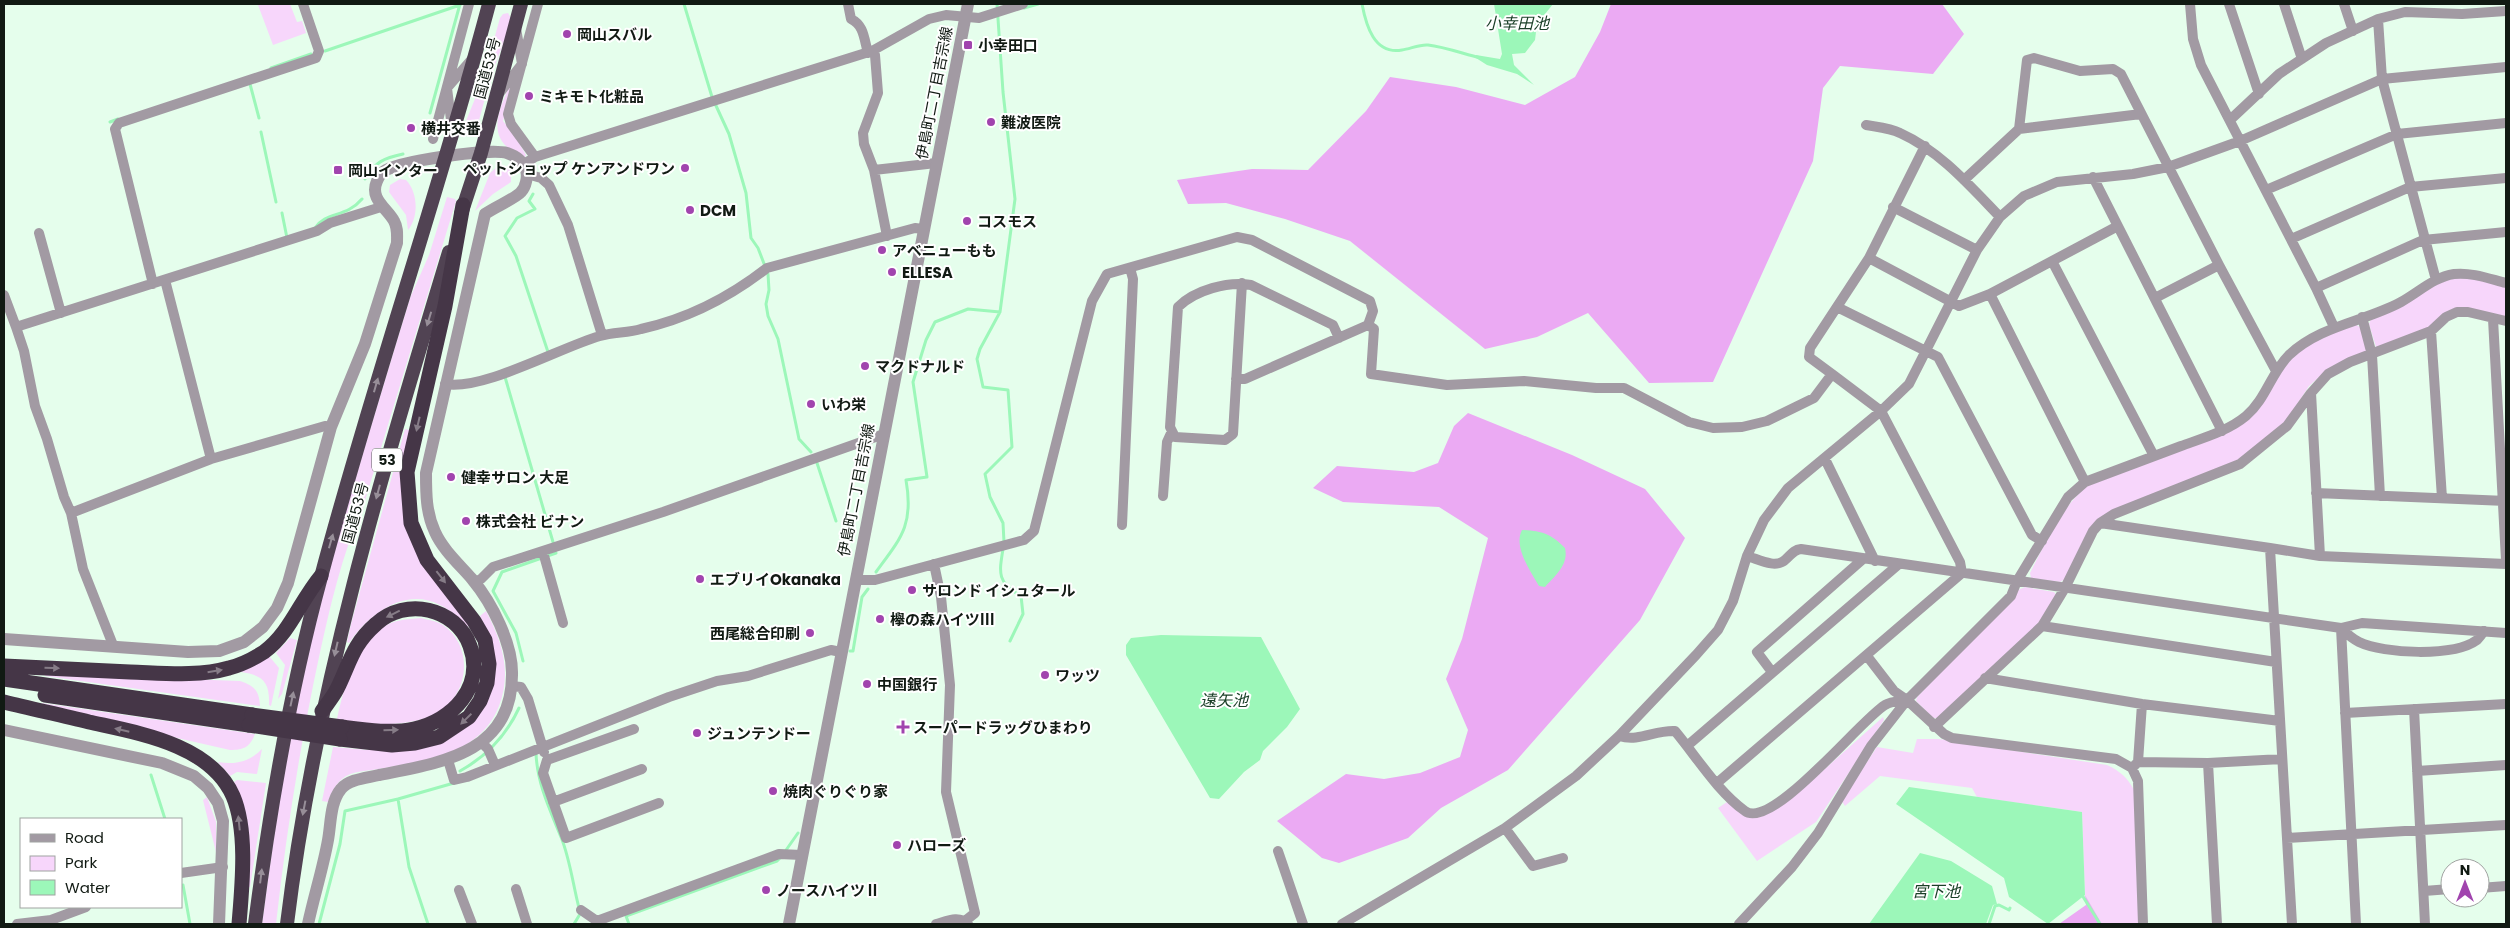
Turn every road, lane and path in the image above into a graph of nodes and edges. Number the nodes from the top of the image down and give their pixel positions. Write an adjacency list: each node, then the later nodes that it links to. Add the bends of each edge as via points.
1 (303, 4): 72 (street, via 319,51 316,58 118,123 115,129)
2 (469, 4): 27 (street)
3 (488, 4): 22 (highway, 国道53号 / 53)
4 (521, 4): 19 (highway, 国道53号 / 53)
5 (538, 4): 24 (street)
6 (848, 4): 21 (street, via 851,19 859,22)
7 (968, 4): 17 (street, 伊島町二丁目吉宗線)
8 (1023, 4): 17 (street, via 979,18)
9 (2190, 4): 31 (street, via 2193,39 2201,65)
10 (2229, 4): 28 (street)
11 (2284, 4): 23 (street)
12 (2344, 4): 20 (street)
13 (2459, 4): 16 (street)
14 (2403, 8): 16 (street); 18 (street)
15 (2506, 11): 16 (street)
16 (2462, 14)
17 (965, 17): 21 (street, via 946,15 929,19); 43 (street, 伊島町二丁目吉宗線)
18 (2378, 20): 20 (street); 26 (street)
19 (516, 25): 24 (street); 29 (highway, 国道53号 / 53)
20 (2352, 31): 23 (street)
21 (872, 53): 42 (street); 46 (street, via 878,93 863,133)
22 (474, 57): 27 (street); 35 (highway, 国道53号 / 53)
23 (2302, 59): 28 (street, via 2279,74)
24 (522, 64): 29 (street); 42 (street, via 508,114 511,124)
25 (2506, 67): 26 (street)
26 (2382, 79): 36 (street); 38 (street)
27 (448, 88): 35 (street); 37 (street)
28 (2259, 94): 31 (street)
29 (496, 97): 40 (highway, 国道53号 / 53)
30 (2141, 114): 34 (street); 34 (street, via 2121,74 2113,69 2080,71 2034,58 2027,60); 44 (street)
31 (2230, 120): 38 (street)
32 (2506, 123): 36 (street)
33 (1866, 125): 39 (street, via 1898,132)
34 (2019, 129): 49 (street)
35 (452, 131): 41 (highway, 国道53号 / 53)
36 (2397, 134): 50 (street); 51 (street)
37 (433, 139)
38 (2240, 141): 44 (street); 51 (street)
39 (1925, 146): 49 (street); 54 (street)
40 (481, 153): 41 (street); 45 (street, via 505,153 517,157); 52 (highway, 国道53号 / 53)
41 (446, 156): 53 (street, via 383,172 376,182 375,192); 125 (highway, 国道53号 / 53, one-way to 41)
42 (535, 157): 45 (street)
43 (936, 163): 46 (street); 57 (street, 伊島町二丁目吉宗線)
44 (2168, 167): 47 (street); 66 (street)
45 (525, 169): 87 (street, via 549,185 568,225); 94 (street, via 521,192 486,214)
46 (874, 170): 60 (street)
47 (2093, 177): 55 (street, via 2057,182 2024,196); 56 (street)
48 (2506, 178): 50 (street)
49 (1964, 180): 55 (street)
50 (2410, 187): 61 (street); 62 (street)
51 (2266, 190): 61 (street)
52 (463, 205): 152 (highway, 国道53号 / 53, one-way to 152, via 400,414 343,620); 159 (highway, one-way to 159, via 445,306 407,472 411,523 427,560 485,640 489,664 487,683 469,717 439,737 392,745)
53 (381, 207): 68 (street, via 318,231); 97 (street, via 393,219 397,243 365,344)
54 (1893, 207): 63 (street); 64 (street)
55 (2000, 217): 63 (street)
56 (2116, 227): 65 (street); 76 (street)
57 (923, 229): 60 (street); 100 (street, 伊島町二丁目吉宗線)
58 (2506, 232): 62 (street)
59 (39, 233): 79 (street)
60 (887, 236): 87 (street, via 766,269 748,284 719,300 642,329)
61 (2291, 239): 73 (street)
62 (2424, 240): 69 (street); 73 (street)
63 (1977, 250): 77 (street)
64 (1869, 258): 77 (street); 78 (street)
65 (2052, 261): 74 (street); 101 (street)
66 (2218, 265): 76 (street); 91 (street)
67 (1130, 268): 83 (street, via 1237,237 1252,240 1370,301 1373,312); 112 (street, via 1133,279); 121 (street, via 1107,274 1092,301 1034,531 1024,540)
68 (165, 280): 72 (street); 103 (street)
69 (2436, 280): 71 (street, via 2454,274 2471,274); 80 (street, via 2400,302)
70 (1242, 283): 88 (street, via 1333,325); 93 (street); 98 (street, via 1188,297 1178,307)
71 (2506, 283)
72 (153, 284): 79 (street)
73 (2316, 288): 85 (street)
74 (1990, 294): 77 (street, via 1959,306); 104 (street)
75 (4, 295): 84 (street)
76 (2156, 298): 99 (street)
77 (1952, 302): 89 (street)
78 (1837, 307): 89 (street); 92 (street, via 1810,348 1809,358)
79 (61, 313): 84 (street)
80 (2362, 317): 85 (street); 90 (street)
81 (2493, 319): 82 (street); 86 (street, via 2457,312); 109 (street)
82 (2506, 321)
83 (1368, 325): 88 (street); 92 (street, via 1374,329 1371,374 1447,385 1524,381 1624,388 1690,422 1713,428 1742,427 1767,421 1814,398)
84 (16, 327): 110 (street, via 35,406)
85 (2334, 327): 91 (street, via 2311,339)
86 (2431, 331): 90 (street); 108 (street)
87 (602, 335): 94 (street, via 478,382)
88 (1339, 338): 93 (street, via 1245,379)
89 (1927, 351): 96 (street, via 1909,384); 113 (street, via 1938,356 2032,535)
90 (2372, 355): 95 (street, via 2328,374); 107 (street)
91 (2276, 371): 99 (street, via 2265,395 2246,416)
92 (1832, 374): 96 (street)
93 (1236, 379): 98 (street, via 1233,434 1225,440 1175,437)
94 (446, 384): 128 (street, via 426,473 427,507 435,533)
95 (2311, 393): 105 (street); 111 (street, via 2287,426 2240,464 2114,514)
96 (1881, 411): 102 (street); 124 (street, via 1960,562)
97 (331, 426): 103 (street); 137 (street, via 288,583 277,608 263,627 244,642 219,651 188,652)
98 (1172, 431): 106 (street, via 1167,442)
99 (2222, 431): 101 (street)
100 (884, 434): 115 (street); 126 (street, 伊島町二丁目吉宗線)
101 (2154, 456): 104 (street)
102 (1825, 458): 116 (street, via 1788,488 1764,520); 119 (street)
103 (211, 459): 110 (street)
104 (2085, 482): 113 (street, via 2068,497)
105 (2316, 493): 107 (street); 117 (street)
106 (1163, 496)
107 (2380, 496): 108 (street)
108 (2442, 498): 109 (street)
109 (2504, 501): 120 (street)
110 (71, 513): 137 (street, via 84,569)
111 (2100, 523): 114 (street); 129 (street)
112 (1122, 525)
113 (2042, 541): 127 (street)
114 (2270, 548): 117 (street); 130 (street)
115 (544, 556): 128 (street, via 493,567 482,579); 131 (street)
116 (1747, 556): 118 (street, via 1775,564 1783,562 1794,550 1801,549); 160 (street, via 1733,601 1718,630)
117 (2320, 556): 123 (street)
118 (1863, 559): 119 (street); 142 (street, via 1757,652)
119 (1875, 560): 122 (street)
120 (2506, 560)
121 (934, 564): 126 (street, via 874,580); 193 (street, via 941,597 950,685 946,792 975,912)
122 (1899, 564): 124 (street); 142 (street)
123 (2506, 564)
124 (1962, 573): 127 (street); 139 (street)
125 (321, 576): 141 (highway, one-way to 125, via 161,673 229,668 265,651 282,635); 197 (highway, 国道53号 / 53, one-way to 125, via 282,746)
126 (856, 580): 138 (street, 伊島町二丁目吉宗線)
127 (2017, 581): 129 (street); 147 (street, via 2011,596)
128 (474, 582): 145 (street, via 504,632 511,655)
129 (2065, 588): 130 (street); 132 (street)
130 (2274, 620): 133 (street); 140 (street)
131 (563, 623)
132 (2042, 626): 140 (street); 144 (street)
133 (2340, 628): 134 (street, via 2362,623); 134 (street, via 2360,642 2408,653 2462,646 2477,640); 153 (street)
134 (2484, 631): 135 (street)
135 (2506, 633)
136 (4, 638): 137 (street)
137 (112, 645)
138 (841, 652): 163 (street, via 831,650 669,697); 181 (street, 伊島町二丁目吉宗線)
139 (1867, 656): 147 (street, via 1894,691); 172 (street)
140 (2276, 662): 155 (street)
141 (4, 666)
142 (1772, 672): 161 (street)
143 (4, 678): 154 (highway)
144 (1985, 678): 149 (street); 156 (street)
145 (511, 686): 162 (street, via 502,718 490,735); 163 (street, via 521,687 528,699)
146 (4, 689): 154 (highway)
147 (1907, 700): 156 (street); 172 (street, via 1886,704 1797,789 1762,812 1746,812); 206 (street, via 1871,746 1818,833)
148 (4, 702): 196 (highway, one-way to 148, via 242,862 239,818 233,795 221,776 193,754 154,737)
149 (2142, 704): 155 (street); 167 (street)
150 (2506, 704): 151 (street)
151 (2414, 710): 153 (street); 171 (street)
152 (322, 711): 159 (highway, one-way to 152, via 414,729 448,715 461,704 468,692 473,665 470,646 459,628 448,617 420,608 401,610 388,616 361,639 337,689); 198 (highway, 国道53号 / 53, one-way to 198, via 294,862)
153 (2345, 713): 178 (street)
154 (250, 720): 159 (highway, bridge)
155 (2280, 721): 165 (street)
156 (1934, 727): 167 (street, via 1952,738 2116,759)
157 (634, 729): 163 (street)
158 (4, 730): 183 (street, via 162,763 194,776 218,803 223,821)
159 (341, 733)
160 (1619, 736): 161 (street, via 1631,739 1674,731); 176 (street, via 1576,776)
161 (1687, 746): 172 (street)
162 (486, 748): 164 (street); 169 (street)
163 (544, 752): 169 (street); 173 (street, via 543,773)
164 (448, 760): 169 (street, via 454,780); 199 (street, via 346,783 340,790 334,801)
165 (2282, 760): 166 (street); 179 (street)
166 (2208, 763): 167 (street); 208 (street)
167 (2135, 765): 207 (street)
168 (2506, 765): 171 (street)
169 (495, 766)
170 (642, 769): 173 (street)
171 (2417, 771): 177 (street)
172 (1717, 783)
173 (553, 802): 174 (street, via 566,838)
174 (659, 803)
175 (2506, 825): 177 (street)
176 (1505, 828): 182 (street, via 1533,866); 205 (street)
177 (2420, 831): 178 (street); 190 (street)
178 (2351, 835): 179 (street); 210 (street)
179 (2287, 838): 209 (street)
180 (1278, 851): 204 (street)
181 (802, 856): 192 (street, via 783,854 597,921); 202 (street, 伊島町二丁目吉宗線)
182 (1563, 858)
183 (223, 866): 184 (street); 195 (street)
184 (182, 873)
185 (2506, 886): 186 (street)
186 (2490, 887)
187 (516, 889): 201 (street)
188 (459, 890): 200 (street)
189 (2440, 890): 190 (street)
190 (2424, 891): 211 (street)
191 (83, 908): 194 (street, via 51,920)
192 (582, 910)
193 (966, 923): 203 (street, via 954,919)
194 (18, 924)
195 (219, 924)
196 (239, 924)
197 (255, 924)
198 (287, 924)
199 (308, 924)
200 (472, 924)
201 (527, 924)
202 (789, 924)
203 (936, 924)
204 (1304, 924)
205 (1342, 924)
206 (1739, 924)
207 (2143, 924)
208 (2217, 924)
209 (2292, 924)
210 (2356, 924)
211 (2425, 924)

